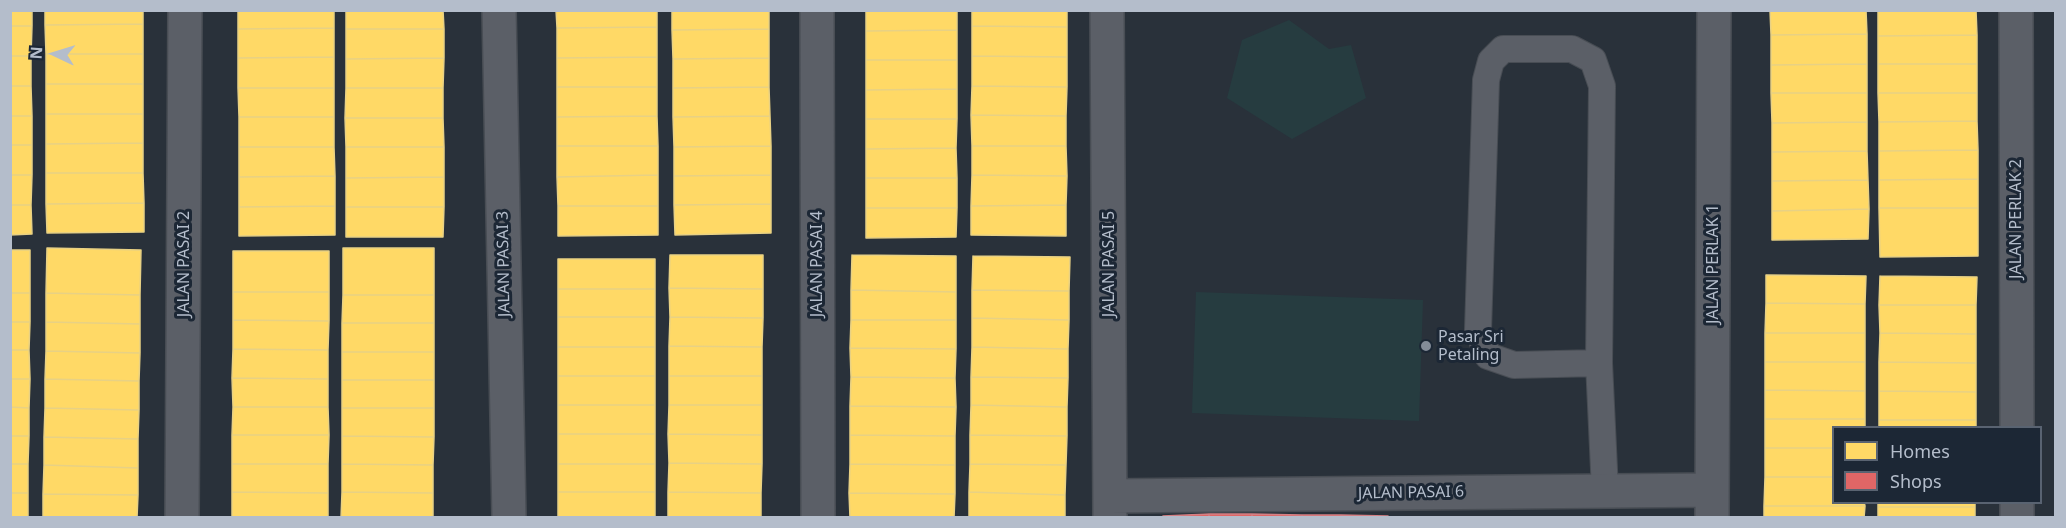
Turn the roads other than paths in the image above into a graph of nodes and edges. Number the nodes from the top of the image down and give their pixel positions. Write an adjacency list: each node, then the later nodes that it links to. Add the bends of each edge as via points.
1 (186, 10): 12 (street, JALAN PASAI 2)
2 (499, 10): 13 (street, JALAN PASAI 3)
3 (817, 10): 14 (street, JALAN PASAI 4)
4 (1107, 10): 11 (street, JALAN PASAI 5)
5 (1714, 10): 10 (street, JALAN PERLAK 1)
6 (2016, 10): 8 (street, JALAN PERLAK 2)
7 (1599, 363): 7 (lane, via 1514,365 1488,356 1478,330 1486,80 1491,61 1503,49 1572,49 1593,60 1602,86); 9 (lane)
8 (2017, 426)
9 (1605, 491): 10 (street, JALAN PASAI 6); 11 (street, JALAN PASAI 6)
10 (1712, 504)
11 (1110, 507)
12 (182, 518)
13 (509, 518)
14 (818, 518)

